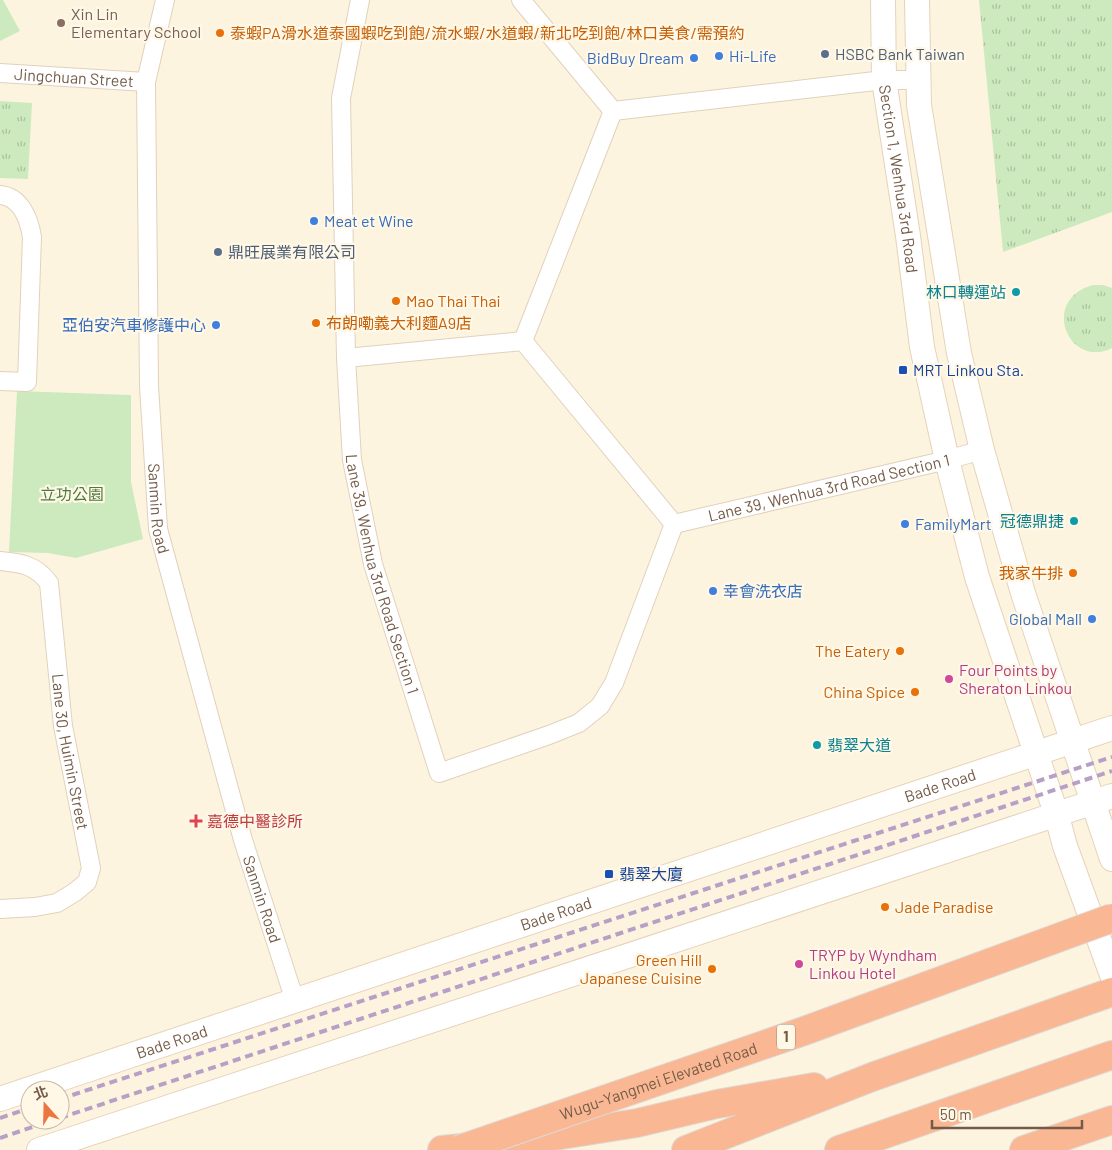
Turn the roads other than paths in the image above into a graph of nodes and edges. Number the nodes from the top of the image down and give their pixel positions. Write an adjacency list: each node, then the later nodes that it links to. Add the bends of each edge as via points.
1 (165, 0): 9 (street, Sanmin Road)
2 (360, 0): 13 (street, Lane 39, Wenhua 3rd Road Section 1, via 342,98)
3 (521, 0): 10 (street)
4 (883, 0): 7 (street, Section 1, Wenhua 3rd Road)
5 (917, 0): 8 (street, Section 1, Wenhua 3rd Road)
6 (0, 73): 9 (street, Jingchuan Street)
7 (884, 80): 8 (street); 10 (street); 16 (street, Section 1, Wenhua 3rd Road, via 922,346)
8 (918, 80): 15 (street, Section 1, Wenhua 3rd Road, via 919,105 959,353)
9 (146, 82): 29 (street, Sanmin Road, via 149,386 158,529 243,840)
10 (613, 111): 12 (street)
11 (0, 195): 14 (street, via 21,206 30,222 32,236 28,382)
12 (523, 341): 13 (street); 17 (street)
13 (346, 358): 17 (street, Lane 39, Wenhua 3rd Road Section 1, via 352,460 372,564 439,773 579,723 600,706 614,683)
14 (0, 381)
15 (982, 450): 16 (street, Lane 39, Wenhua 3rd Road Section 1); 20 (street, Section 1, Wenhua 3rd Road, via 1023,593)
16 (947, 460): 17 (street, Lane 39, Wenhua 3rd Road Section 1); 21 (street, Section 1, Wenhua 3rd Road, via 977,577)
17 (674, 524)
18 (0, 561): 25 (street, Lane 30, Huimin Street, via 18,562 32,568 49,583 63,726 91,868 87,882 57,903)
19 (1112, 728): 20 (street, Bade Road)
20 (1073, 741): 21 (street, Bade Road); 22 (street, Section 1, Wenhua 3rd Road)
21 (1035, 754): 23 (street, Section 1, Wenhua 3rd Road); 29 (street, Bade Road)
22 (1103, 799): 23 (street); 24 (street, Section 1, Wenhua 3rd Road, via 1104,835)
23 (1057, 816): 27 (street, Section 1, Wenhua 3rd Road); 34 (street)
24 (1112, 859)
25 (0, 909)
26 (1112, 918): 36 (highway, Wugu-Yangmei Elevated Road / 1, bridge, via 804,1031)
27 (1112, 975)
28 (1112, 992): 31 (highway)
29 (295, 1001): 32 (street, Bade Road)
30 (1112, 1055): 38 (highway)
31 (872, 1077): 35 (highway, via 717,1104 637,1123); 37 (highway)
32 (0, 1099)
33 (1112, 1120): 39 (highway)
34 (39, 1150)
35 (442, 1150)
36 (458, 1150)
37 (686, 1150)
38 (839, 1150)
39 (1024, 1150)

